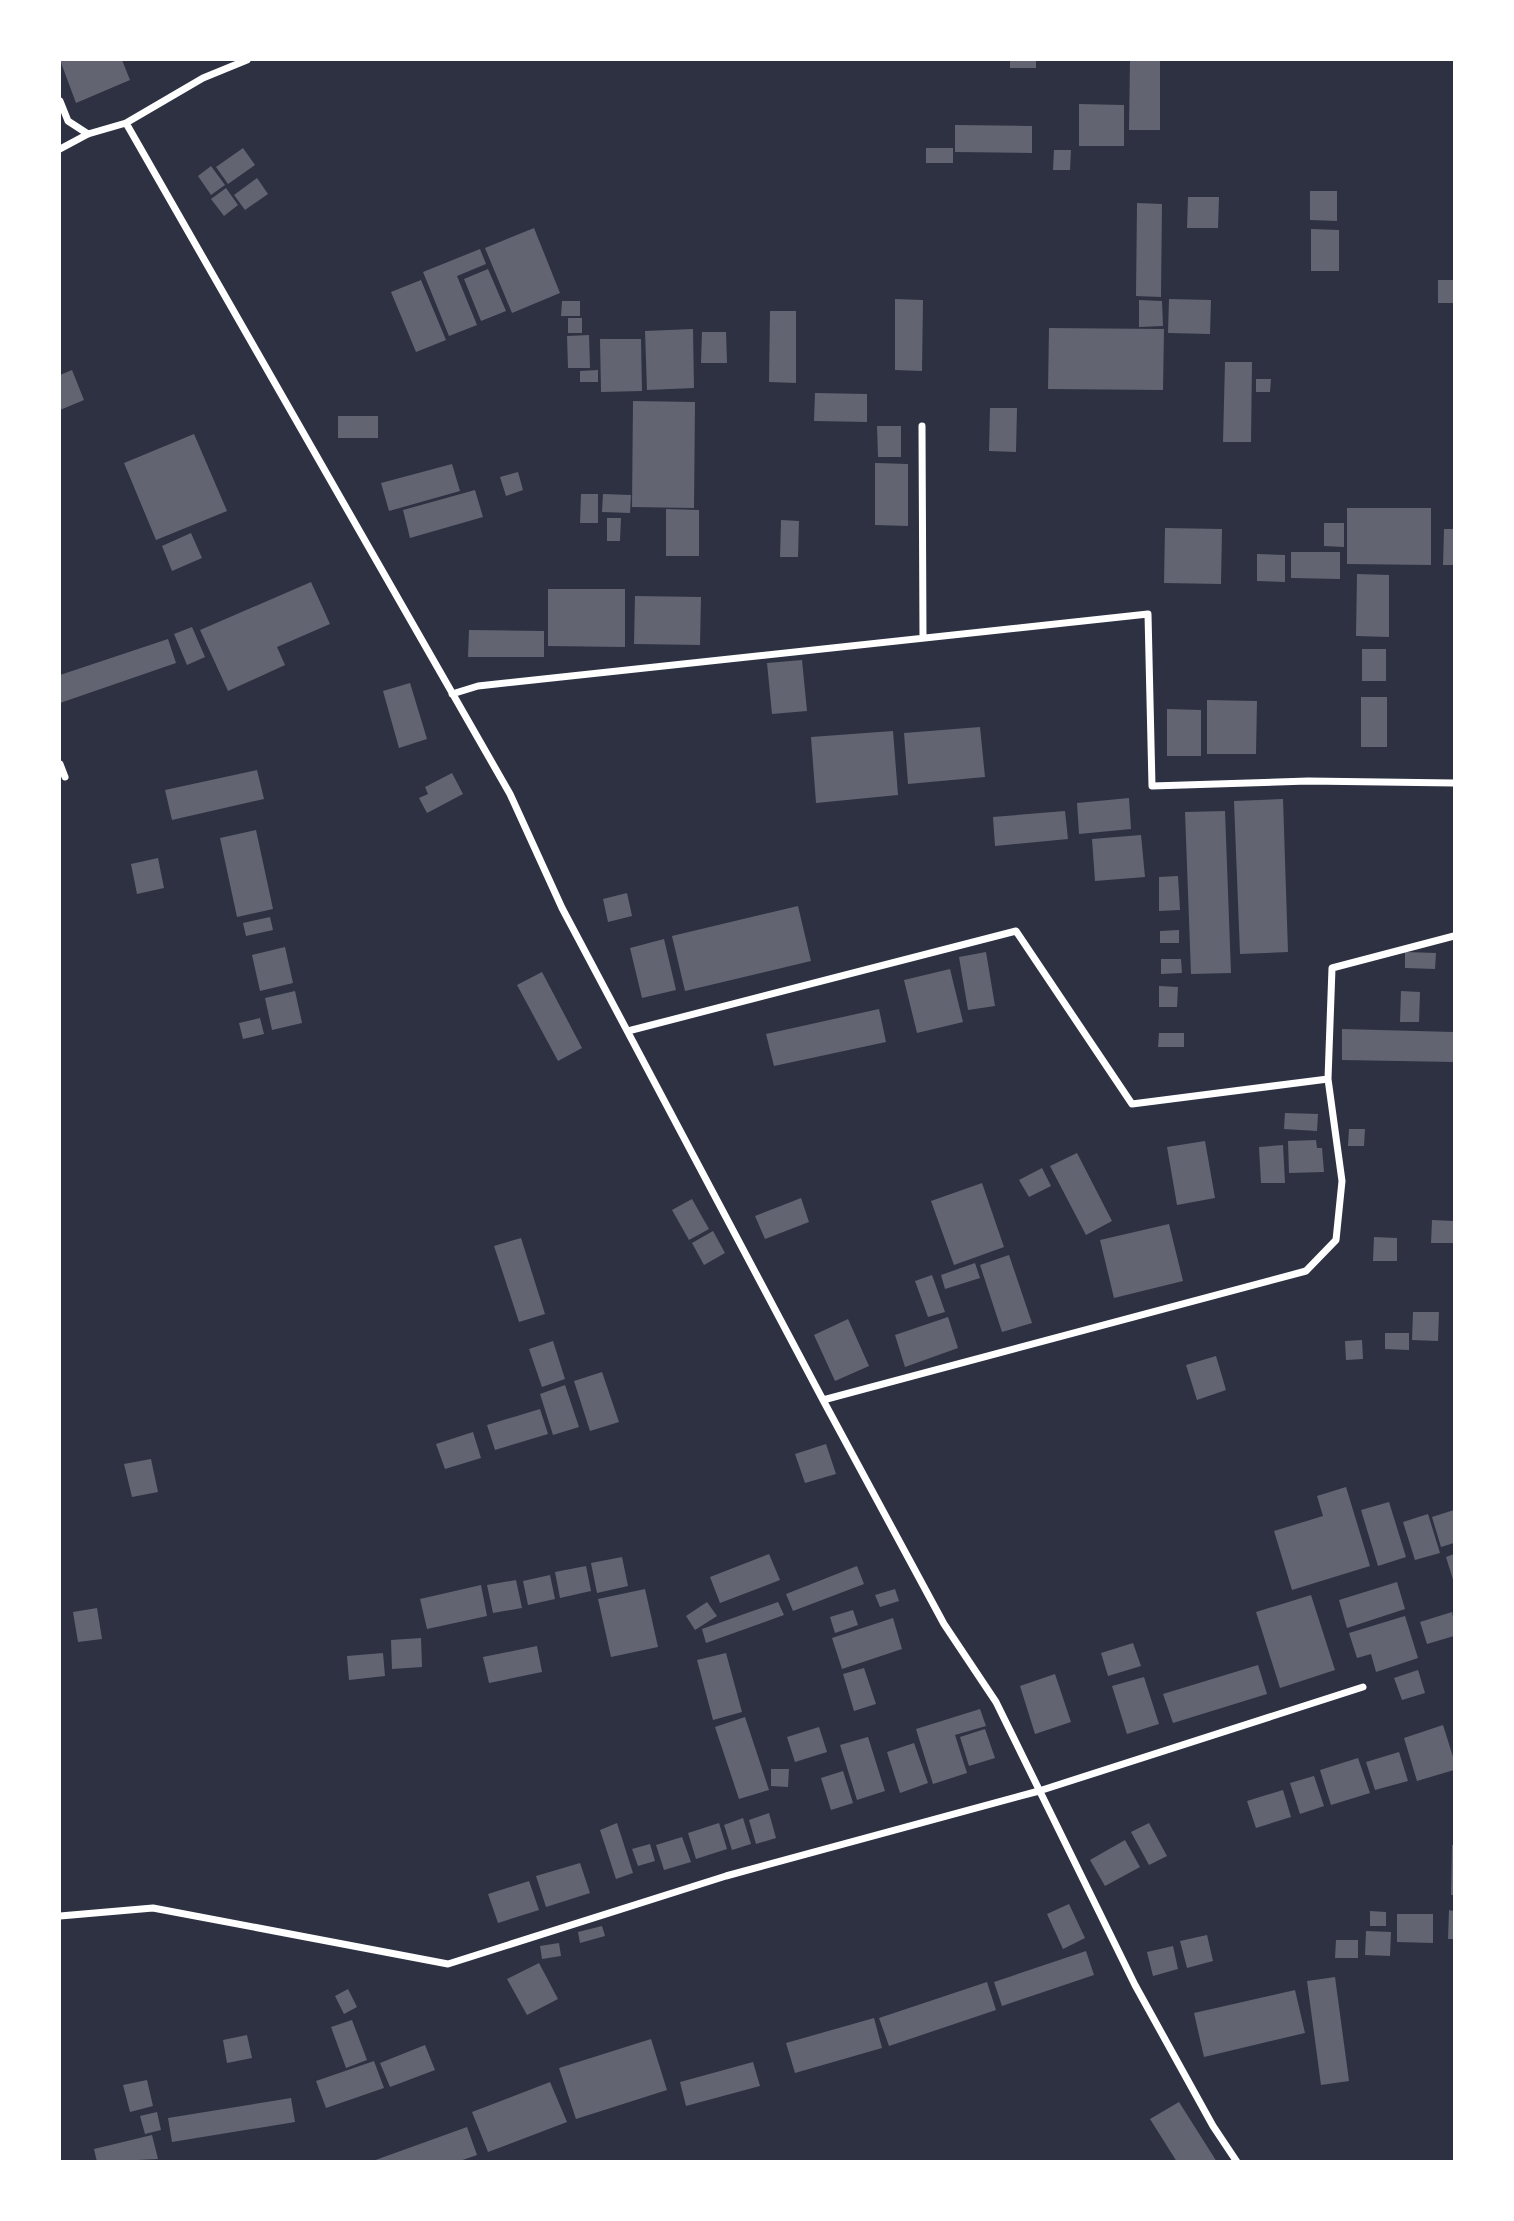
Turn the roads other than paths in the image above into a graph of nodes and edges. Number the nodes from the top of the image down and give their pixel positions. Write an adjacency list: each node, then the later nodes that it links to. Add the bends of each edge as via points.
1 (247, 60): 3 (street)
2 (60, 101): 4 (street, via 68,121)
3 (126, 123): 4 (street); 8 (street)
4 (88, 134): 5 (street)
5 (60, 149)
6 (922, 426): 7 (street)
7 (923, 638): 8 (street, via 478,686); 11 (street, via 1148,614 1152,786)
8 (452, 694): 13 (street, via 510,794 562,908)
9 (60, 764): 10 (street)
10 (65, 777)
11 (1454, 783)
12 (1454, 936): 14 (street, via 1332,968)
13 (628, 1031): 14 (street, via 1016,931 1132,1104); 15 (street)
14 (1328, 1079): 15 (street, via 1342,1181 1336,1240 1306,1271)
15 (823, 1400): 17 (street, via 944,1624 996,1702)
16 (1363, 1687): 17 (street)
17 (1039, 1791): 18 (street, via 726,1876 448,1964 153,1908); 19 (street, via 1135,1985)
18 (60, 1916)
19 (1237, 2161)

